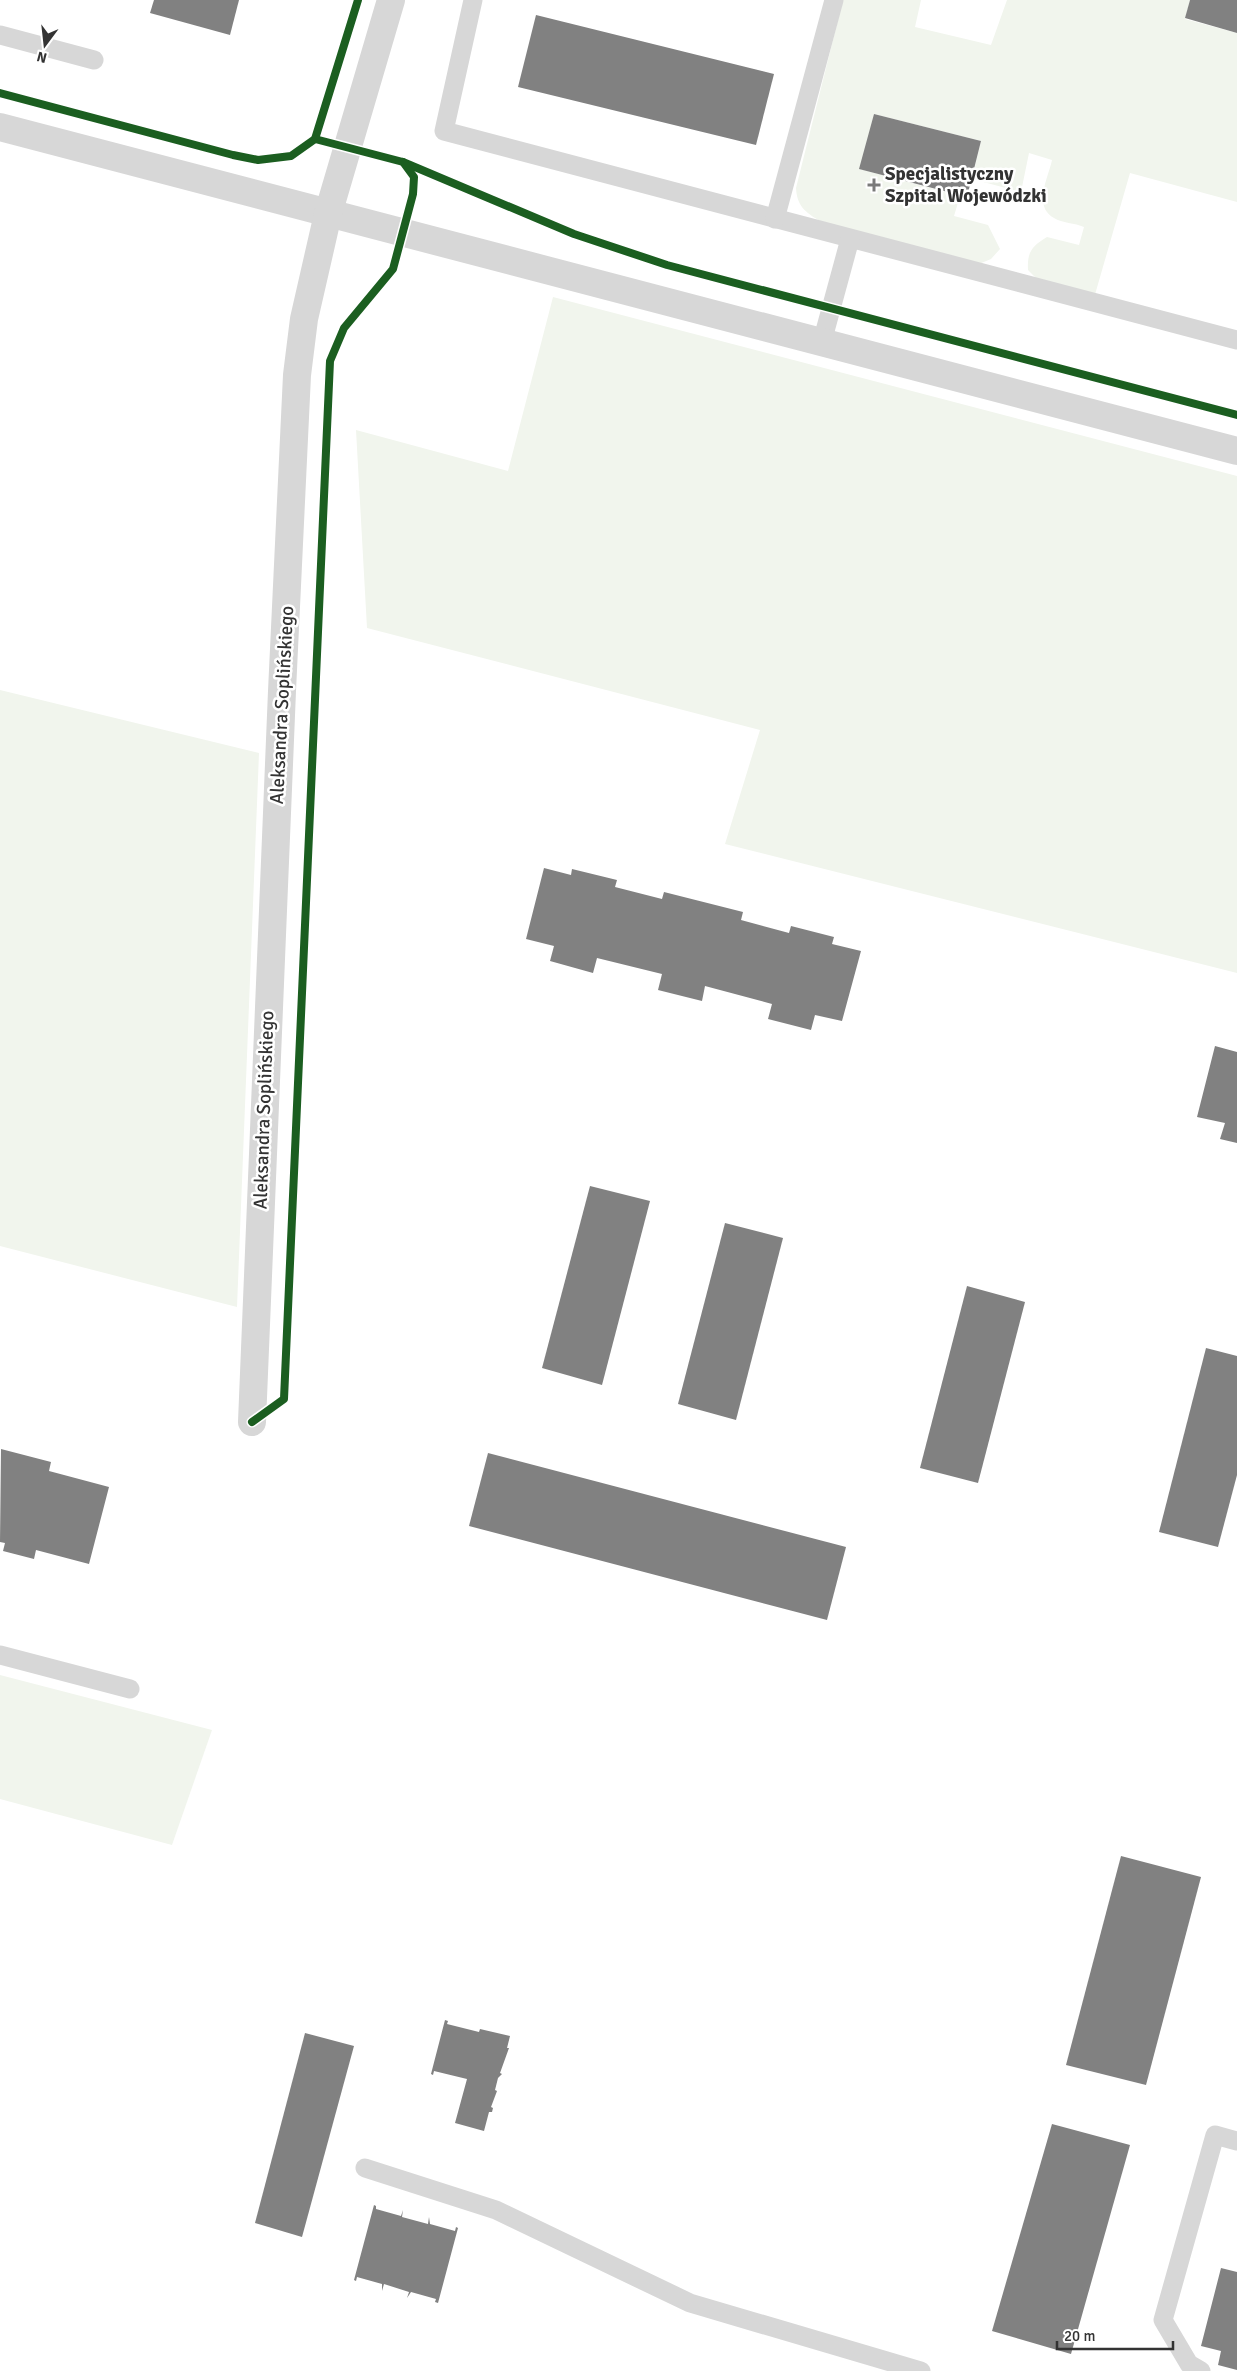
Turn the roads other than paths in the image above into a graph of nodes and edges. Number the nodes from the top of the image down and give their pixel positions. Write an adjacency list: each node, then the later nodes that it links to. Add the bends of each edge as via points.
1 (391, 0): 7 (street, Aleksandra Soplińskiego)
2 (473, 0): 8 (lane, via 444,131)
3 (834, 0): 8 (lane)
4 (0, 35): 5 (lane)
5 (94, 60)
6 (0, 127): 7 (street)
7 (328, 214): 11 (street); 13 (street, Aleksandra Soplińskiego, via 304,319 297,375)
8 (775, 219): 9 (lane)
9 (850, 239): 10 (lane); 11 (lane)
10 (1237, 340)
11 (822, 342): 12 (street)
12 (1237, 451)
13 (252, 1422)
14 (0, 1655): 15 (lane)
15 (130, 1689)
16 (1237, 2141): 19 (lane, via 1215,2135 1163,2320 1188,2364)
17 (365, 2168): 18 (lane, via 496,2210 690,2303)
18 (921, 2371)
19 (1201, 2371)

